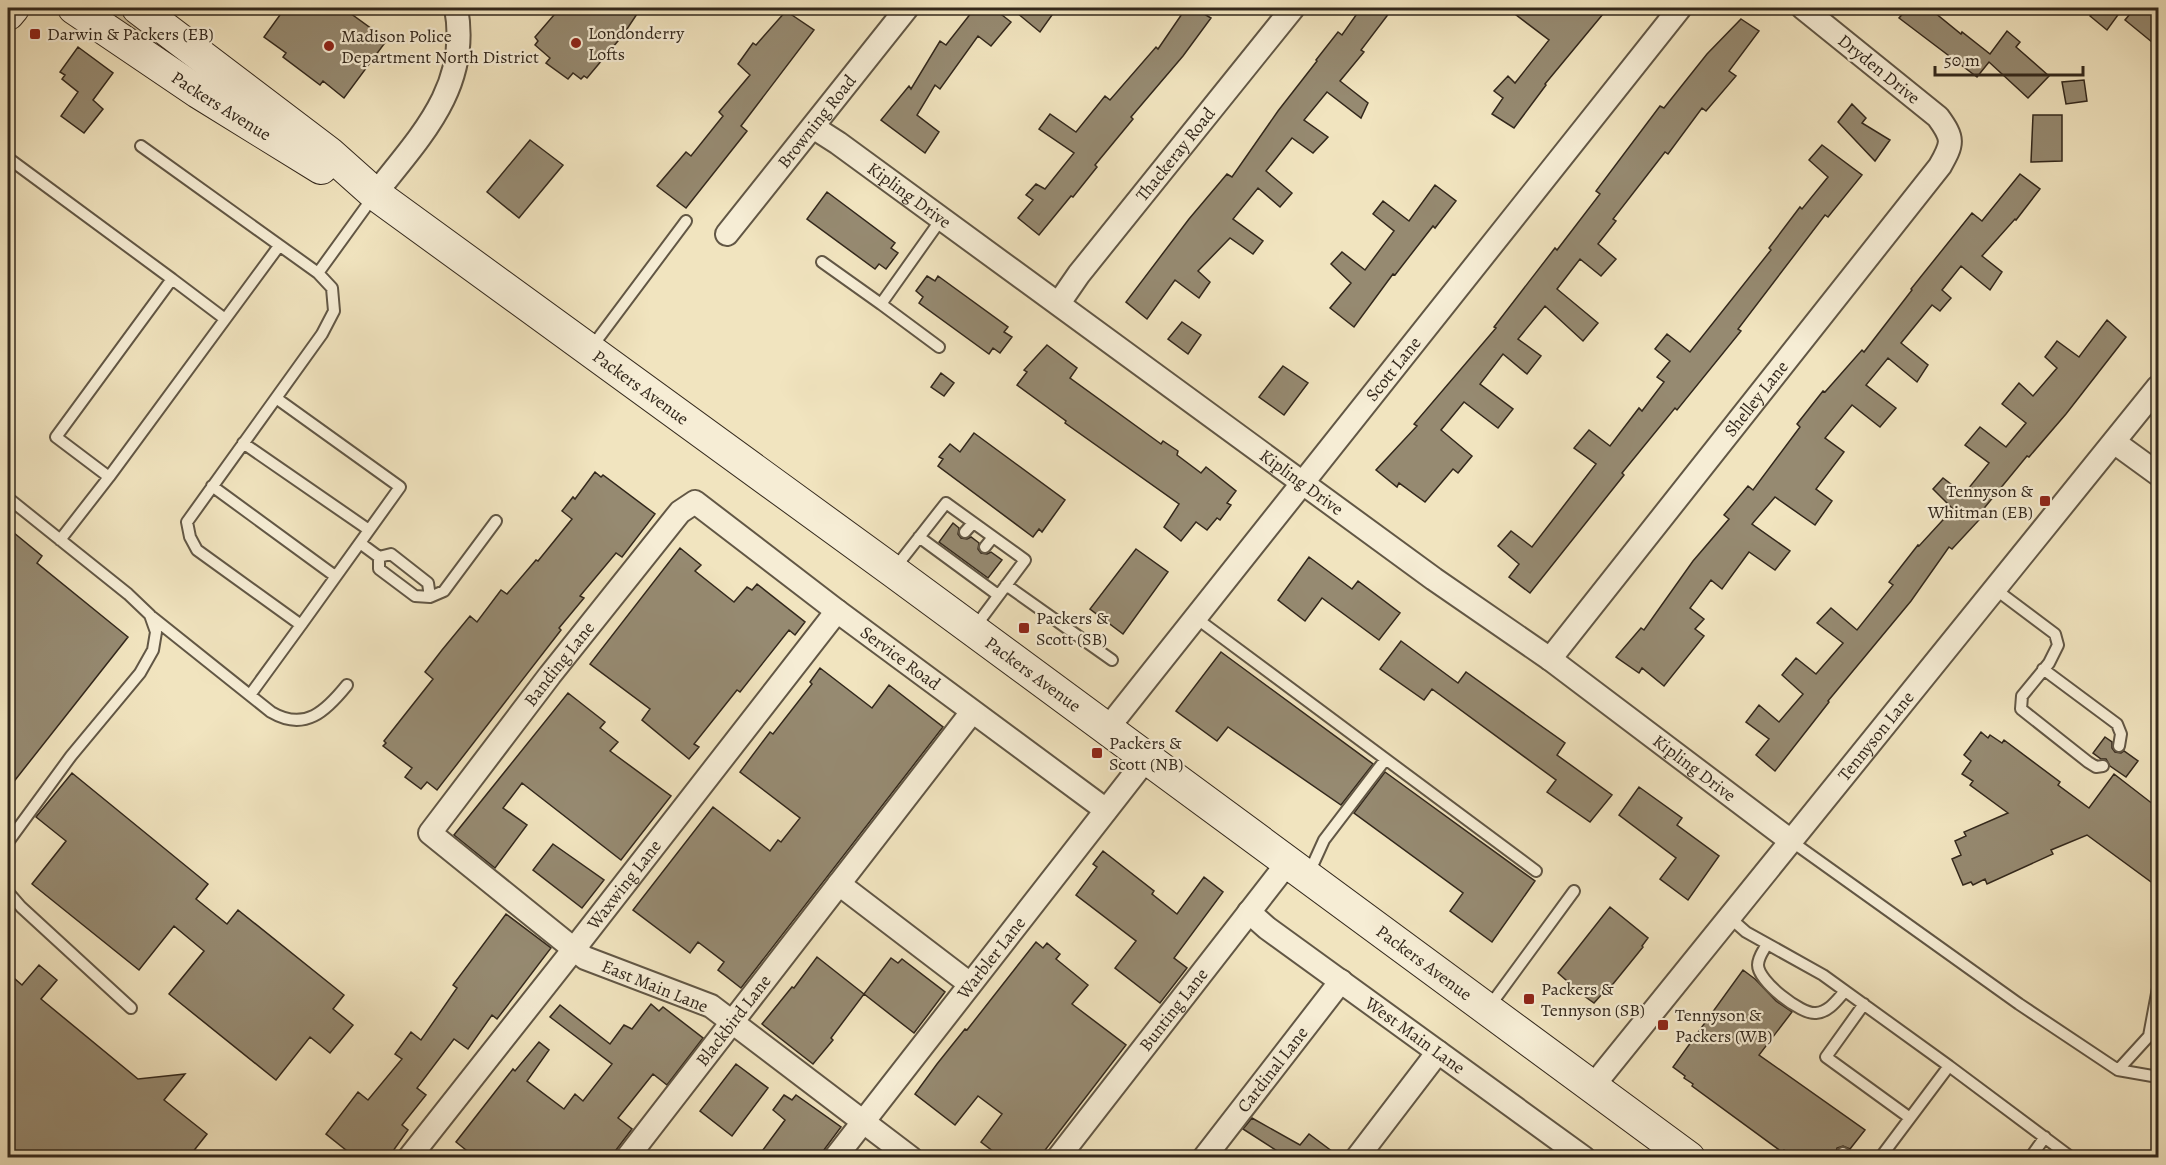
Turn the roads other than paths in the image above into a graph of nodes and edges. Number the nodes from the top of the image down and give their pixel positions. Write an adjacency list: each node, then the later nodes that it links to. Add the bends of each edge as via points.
1 (12, 8): 9 (main road)
2 (74, 8): 14 (main road, Packers Avenue, via 307,161)
3 (138, 8): 14 (main road, Packers Avenue, via 329,153)
4 (456, 8): 14 (street, via 459,50 448,92)
5 (907, 8): 10 (street, Browning Road)
6 (1293, 8): 22 (street, Thackeray Road)
7 (1680, 8): 33 (street, Scott Lane)
8 (1803, 8): 11 (street, Dryden Drive, via 1938,117)
9 (8, 14)
10 (813, 127): 15 (street, Kipling Drive); 17 (street, Browning Road)
11 (1950, 133): 58 (street, Shelley Lane, via 1949,150 1940,166)
12 (141, 146): 18 (lane)
13 (8, 158): 21 (lane)
14 (375, 194): 20 (lane); 26 (main road, Packers Avenue)
15 (942, 218): 22 (street, Kipling Drive); 23 (lane)
16 (686, 221): 26 (lane)
17 (727, 234)
18 (279, 246): 20 (lane); 24 (lane)
19 (822, 262): 23 (lane)
20 (318, 273): 28 (lane, via 332,288 334,311)
21 (172, 279): 24 (lane); 32 (lane, via 56,437)
22 (1059, 303): 33 (street, Kipling Drive)
23 (881, 304): 25 (lane)
24 (225, 319): 32 (lane)
25 (939, 347)
26 (590, 350): 47 (main road, Packers Avenue)
27 (2158, 387): 29 (street, Tennyson Lane)
28 (276, 398): 30 (lane); 39 (lane, via 400,487)
29 (2114, 442): 31 (street); 50 (street, Tennyson Lane)
30 (243, 443): 34 (lane); 39 (lane)
31 (2158, 474)
32 (109, 477): 43 (lane)
33 (1304, 482): 55 (street, Scott Lane); 58 (street, Kipling Drive)
34 (212, 486): 48 (lane); 56 (lane, via 187,522 197,550)
35 (8, 498): 43 (lane)
36 (695, 502): 53 (street, Service Road); 70 (street, Banding Lane, via 673,521)
37 (496, 521): 52 (lane, via 444,591)
38 (973, 522): 40 (lane); 41 (lane, via 946,503); 42 (lane)
39 (369, 531): 44 (lane)
40 (965, 532)
41 (920, 537): 47 (lane); 51 (lane, via 969,569)
42 (993, 537): 45 (lane); 49 (lane, via 1025,560)
43 (60, 540): 54 (lane)
44 (360, 543): 46 (lane); 48 (lane)
45 (985, 547)
46 (379, 557): 52 (lane, via 379,569 415,596); 52 (lane, via 391,554 428,584)
47 (893, 571): 57 (main road, Packers Avenue)
48 (335, 576): 56 (lane)
49 (1006, 585): 51 (lane); 59 (lane)
50 (1995, 589): 60 (lane, via 2055,634 2058,645); 71 (street, Tennyson Lane)
51 (999, 595): 57 (lane)
52 (430, 597)
53 (837, 610): 63 (street, Service Road); 81 (street, Waxwing Lane)
54 (150, 615): 62 (lane); 72 (lane, via 156,640 148,661)
55 (1196, 618): 64 (street, Scott Lane); 67 (lane)
56 (301, 625): 62 (lane)
57 (973, 630): 64 (main road, Packers Avenue)
58 (1550, 659): 71 (street, Kipling Drive)
59 (1112, 660)
60 (2043, 669): 65 (lane, via 2117,724 2121,734); 68 (lane, via 2022,696 2021,709 2088,762)
61 (347, 686): 62 (lane, via 317,715 295,721 277,716)
62 (250, 695)
63 (972, 712): 69 (street, Service Road); 75 (street, Blackbird Lane)
64 (1107, 729): 66 (main road, Packers Avenue)
65 (2119, 746)
66 (1147, 758): 69 (street, Warbler Lane); 73 (main road, Packers Avenue)
67 (1385, 760): 73 (lane); 74 (lane)
68 (2103, 766)
69 (1106, 810): 83 (street, Warbler Lane)
70 (430, 833): 81 (street, East Main Lane)
71 (1791, 840): 79 (street, Tennyson Lane); 92 (lane)
72 (8, 842)
73 (1298, 868): 78 (street, Bunting Lane); 88 (main road, Packers Avenue)
74 (1536, 871)
75 (839, 884): 83 (street); 89 (street, Blackbird Lane)
76 (1574, 891): 88 (lane)
77 (8, 892): 87 (lane)
78 (1250, 912): 82 (street, West Main Lane); 102 (street, Bunting Lane)
79 (1730, 917): 80 (lane); 94 (street, Tennyson Lane)
80 (1767, 944): 85 (lane); 85 (lane, via 1758,966 1761,975 1804,1011 1823,1012)
81 (574, 949): 89 (street, East Main Lane, via 585,958 711,1006); 98 (street, Waxwing Lane)
82 (1341, 981): 90 (street, West Main Lane); 103 (street, Cardinal Lane)
83 (970, 984): 96 (street, Warbler Lane)
84 (2158, 988): 92 (lane, via 2149,1036)
85 (1845, 991): 86 (lane)
86 (1864, 1004): 91 (lane); 95 (lane, via 1826,1057)
87 (131, 1008)
88 (1488, 1008): 94 (main road, Packers Avenue)
89 (732, 1022): 96 (street, East Main Lane); 99 (street, Blackbird Lane)
90 (1438, 1052): 104 (street); 105 (street, West Main Lane)
91 (1949, 1066): 95 (lane); 97 (lane)
92 (2118, 1070): 93 (lane)
93 (2158, 1077)
94 (1593, 1086): 106 (main road, Packers Avenue)
95 (1910, 1119): 107 (lane)
96 (864, 1121): 100 (street, Warbler Lane); 101 (street, East Main Lane)
97 (2045, 1137): 108 (lane); 109 (lane)
98 (409, 1158)
99 (627, 1158)
100 (835, 1158)
101 (911, 1158)
102 (1058, 1158)
103 (1204, 1158)
104 (1357, 1158)
105 (1584, 1158)
106 (1689, 1158)
107 (1880, 1158)
108 (2030, 1158)
109 (2072, 1158)

